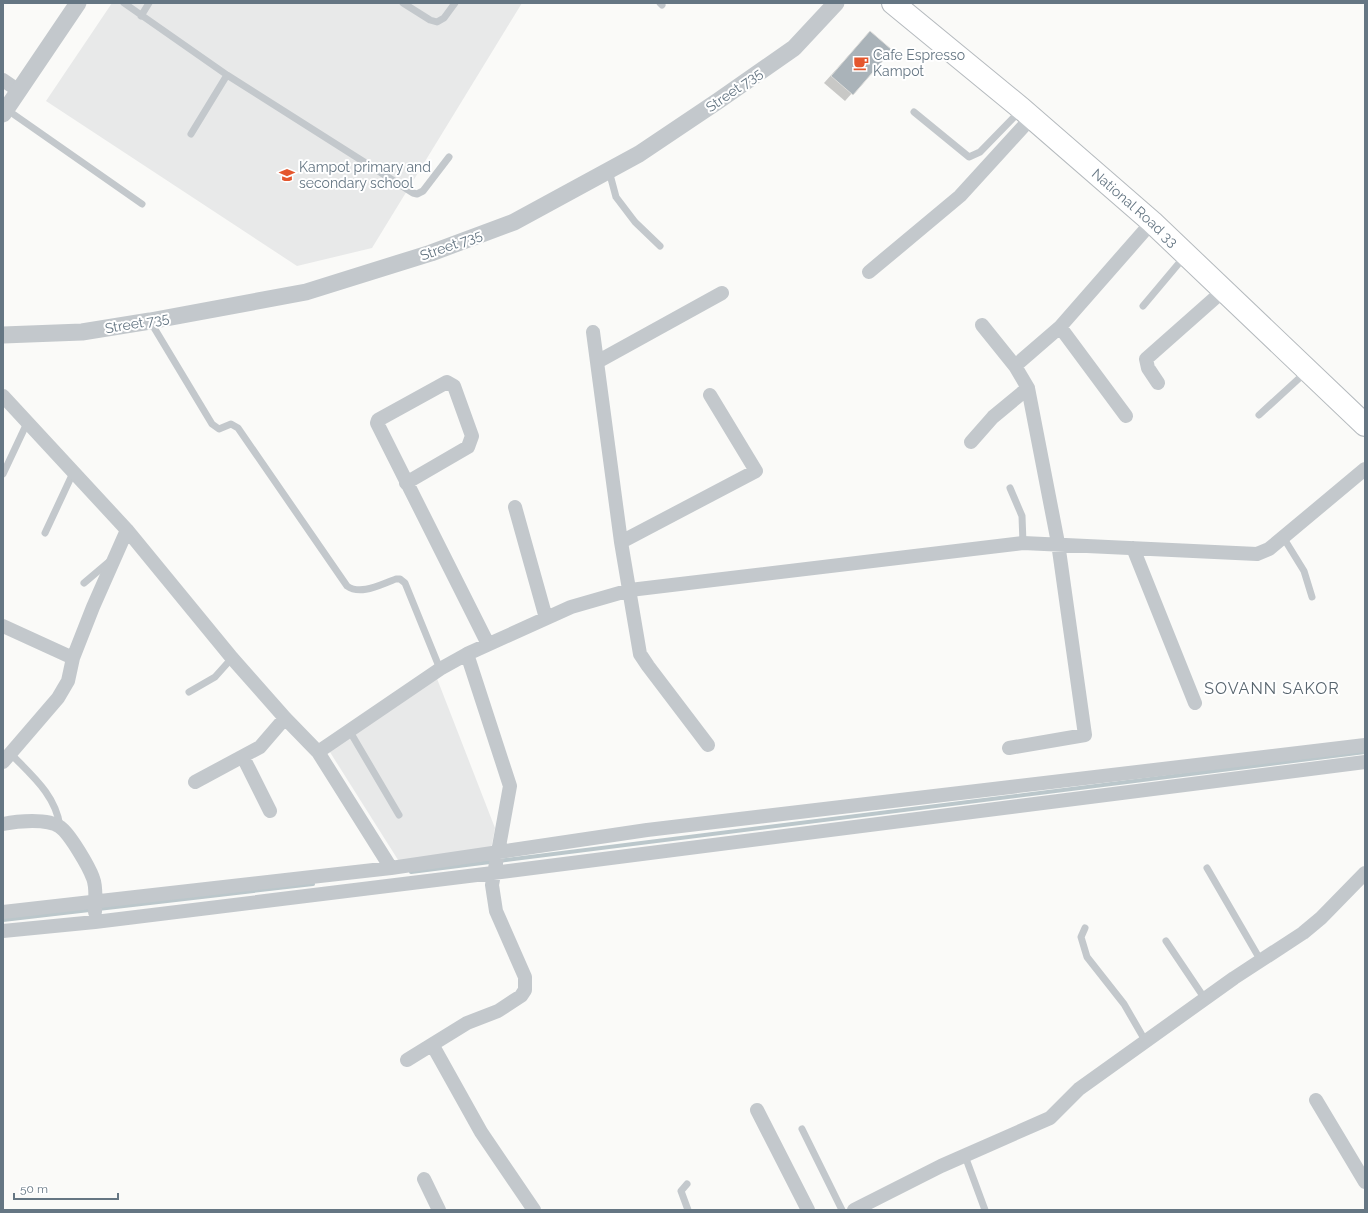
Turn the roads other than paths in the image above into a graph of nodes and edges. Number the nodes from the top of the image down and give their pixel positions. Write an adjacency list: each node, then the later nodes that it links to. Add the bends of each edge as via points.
1 (78, 3): 11 (street)
2 (124, 3): 8 (lane)
3 (148, 3): 8 (lane)
4 (403, 3): 5 (lane, via 437,22 444,18)
5 (455, 3)
6 (836, 3): 17 (street, Street 735, via 794,48 639,154)
7 (893, 3): 14 (main road, National Road 33)
8 (141, 16): 9 (lane)
9 (227, 75): 15 (lane); 16 (lane, via 415,194 423,191)
10 (3, 80): 11 (street)
11 (19, 91): 12 (street)
12 (4, 111): 18 (lane)
13 (914, 112): 14 (lane, via 969,157 980,152)
14 (1027, 113): 19 (main road, National Road 33); 22 (street, via 960,196)
15 (191, 134)
16 (449, 157)
17 (609, 170): 20 (lane, via 616,197 635,222); 26 (street, Street 735, via 514,222 431,253 306,292)
18 (142, 204)
19 (1152, 222): 21 (main road, National Road 33); 28 (street)
20 (660, 246)
21 (1186, 254): 23 (main road, National Road 33); 25 (lane)
22 (870, 272)
23 (1224, 290): 33 (main road, National Road 33); 34 (street, via 1146,359 1148,368)
24 (722, 293): 31 (street)
25 (1143, 306)
26 (150, 321): 30 (street, Street 735, via 82,332); 66 (lane, via 212,424 219,429 231,424 238,428 347,586 361,591 396,579 405,583)
27 (982, 325): 32 (street)
28 (1060, 327): 32 (street); 38 (street)
29 (593, 332): 31 (street)
30 (3, 335)
31 (597, 362): 52 (street)
32 (1015, 366): 35 (street)
33 (1308, 370): 39 (lane); 41 (main road, National Road 33)
34 (1158, 383)
35 (1028, 388): 42 (street, via 992,417); 54 (street)
36 (710, 395): 52 (street, via 756,471)
37 (3, 396): 40 (street)
38 (1126, 416)
39 (1259, 416)
40 (27, 423): 44 (street); 45 (lane)
41 (1365, 425)
42 (972, 442)
43 (1365, 469): 51 (street)
44 (73, 473): 49 (street); 50 (lane)
45 (3, 474)
46 (406, 483): 46 (street, via 471,444 472,436 452,383 447,382 378,420 377,423); 62 (street)
47 (1010, 488): 53 (lane, via 1022,516)
48 (515, 507): 60 (street)
49 (128, 530): 56 (street); 65 (street)
50 (45, 533)
51 (1283, 537): 55 (street, via 1263,553 1257,554); 59 (lane, via 1304,571)
52 (621, 542): 58 (street)
53 (1023, 543): 54 (street); 58 (street)
54 (1058, 544): 55 (street); 73 (street, via 1085,734)
55 (1133, 548): 68 (street)
56 (114, 562): 57 (lane, via 110,561); 64 (street)
57 (84, 583)
58 (630, 590): 60 (street, via 571,607); 71 (street, via 640,654)
59 (1312, 597)
60 (546, 618): 62 (street)
61 (3, 626): 64 (street)
62 (488, 644): 63 (street)
63 (466, 654): 66 (street); 83 (street, via 510,786)
64 (73, 658): 75 (street, via 68,681 58,698)
65 (232, 658): 67 (lane, via 215,677); 69 (street)
66 (440, 669): 70 (street)
67 (189, 692)
68 (1195, 703)
69 (285, 718): 74 (street); 76 (street, via 260,747)
70 (349, 730): 74 (street); 80 (lane)
71 (708, 745)
72 (1365, 745): 83 (street, via 655,829)
73 (1009, 748)
74 (318, 752): 84 (street)
75 (6, 757): 82 (lane, via 37,781 58,811)
76 (243, 757): 78 (street); 79 (street)
77 (1365, 762): 86 (street)
78 (195, 782)
79 (270, 811)
80 (399, 815)
81 (3, 824): 82 (street, via 24,820)
82 (60, 826): 88 (street, via 76,846 94,879)
83 (498, 852): 84 (street); 86 (street)
84 (391, 868): 88 (street, via 236,884)
85 (1207, 868): 94 (lane)
86 (493, 873): 90 (street); 97 (street, via 496,911 525,977 525,990 521,996 498,1011 467,1023)
87 (1365, 873): 94 (street, via 1321,918)
88 (95, 903): 89 (street); 90 (street)
89 (3, 912)
90 (95, 922): 92 (street)
91 (1085, 928): 96 (lane, via 1081,937 1087,956 1124,1004)
92 (3, 931)
93 (1166, 941): 95 (lane)
94 (1261, 961): 95 (street)
95 (1206, 999): 96 (street)
96 (1146, 1042): 102 (street, via 1079,1090 1050,1118)
97 (433, 1046): 98 (street); 107 (street, via 481,1132)
98 (407, 1060)
99 (1316, 1100): 104 (street)
100 (757, 1110): 109 (street)
101 (802, 1129): 110 (lane)
102 (965, 1156): 111 (street); 112 (lane)
103 (424, 1179): 106 (street)
104 (1365, 1182)
105 (687, 1184): 108 (lane, via 681,1195)
106 (439, 1210)
107 (534, 1210)
108 (688, 1210)
109 (808, 1210)
110 (842, 1210)
111 (854, 1210)
112 (985, 1210)

